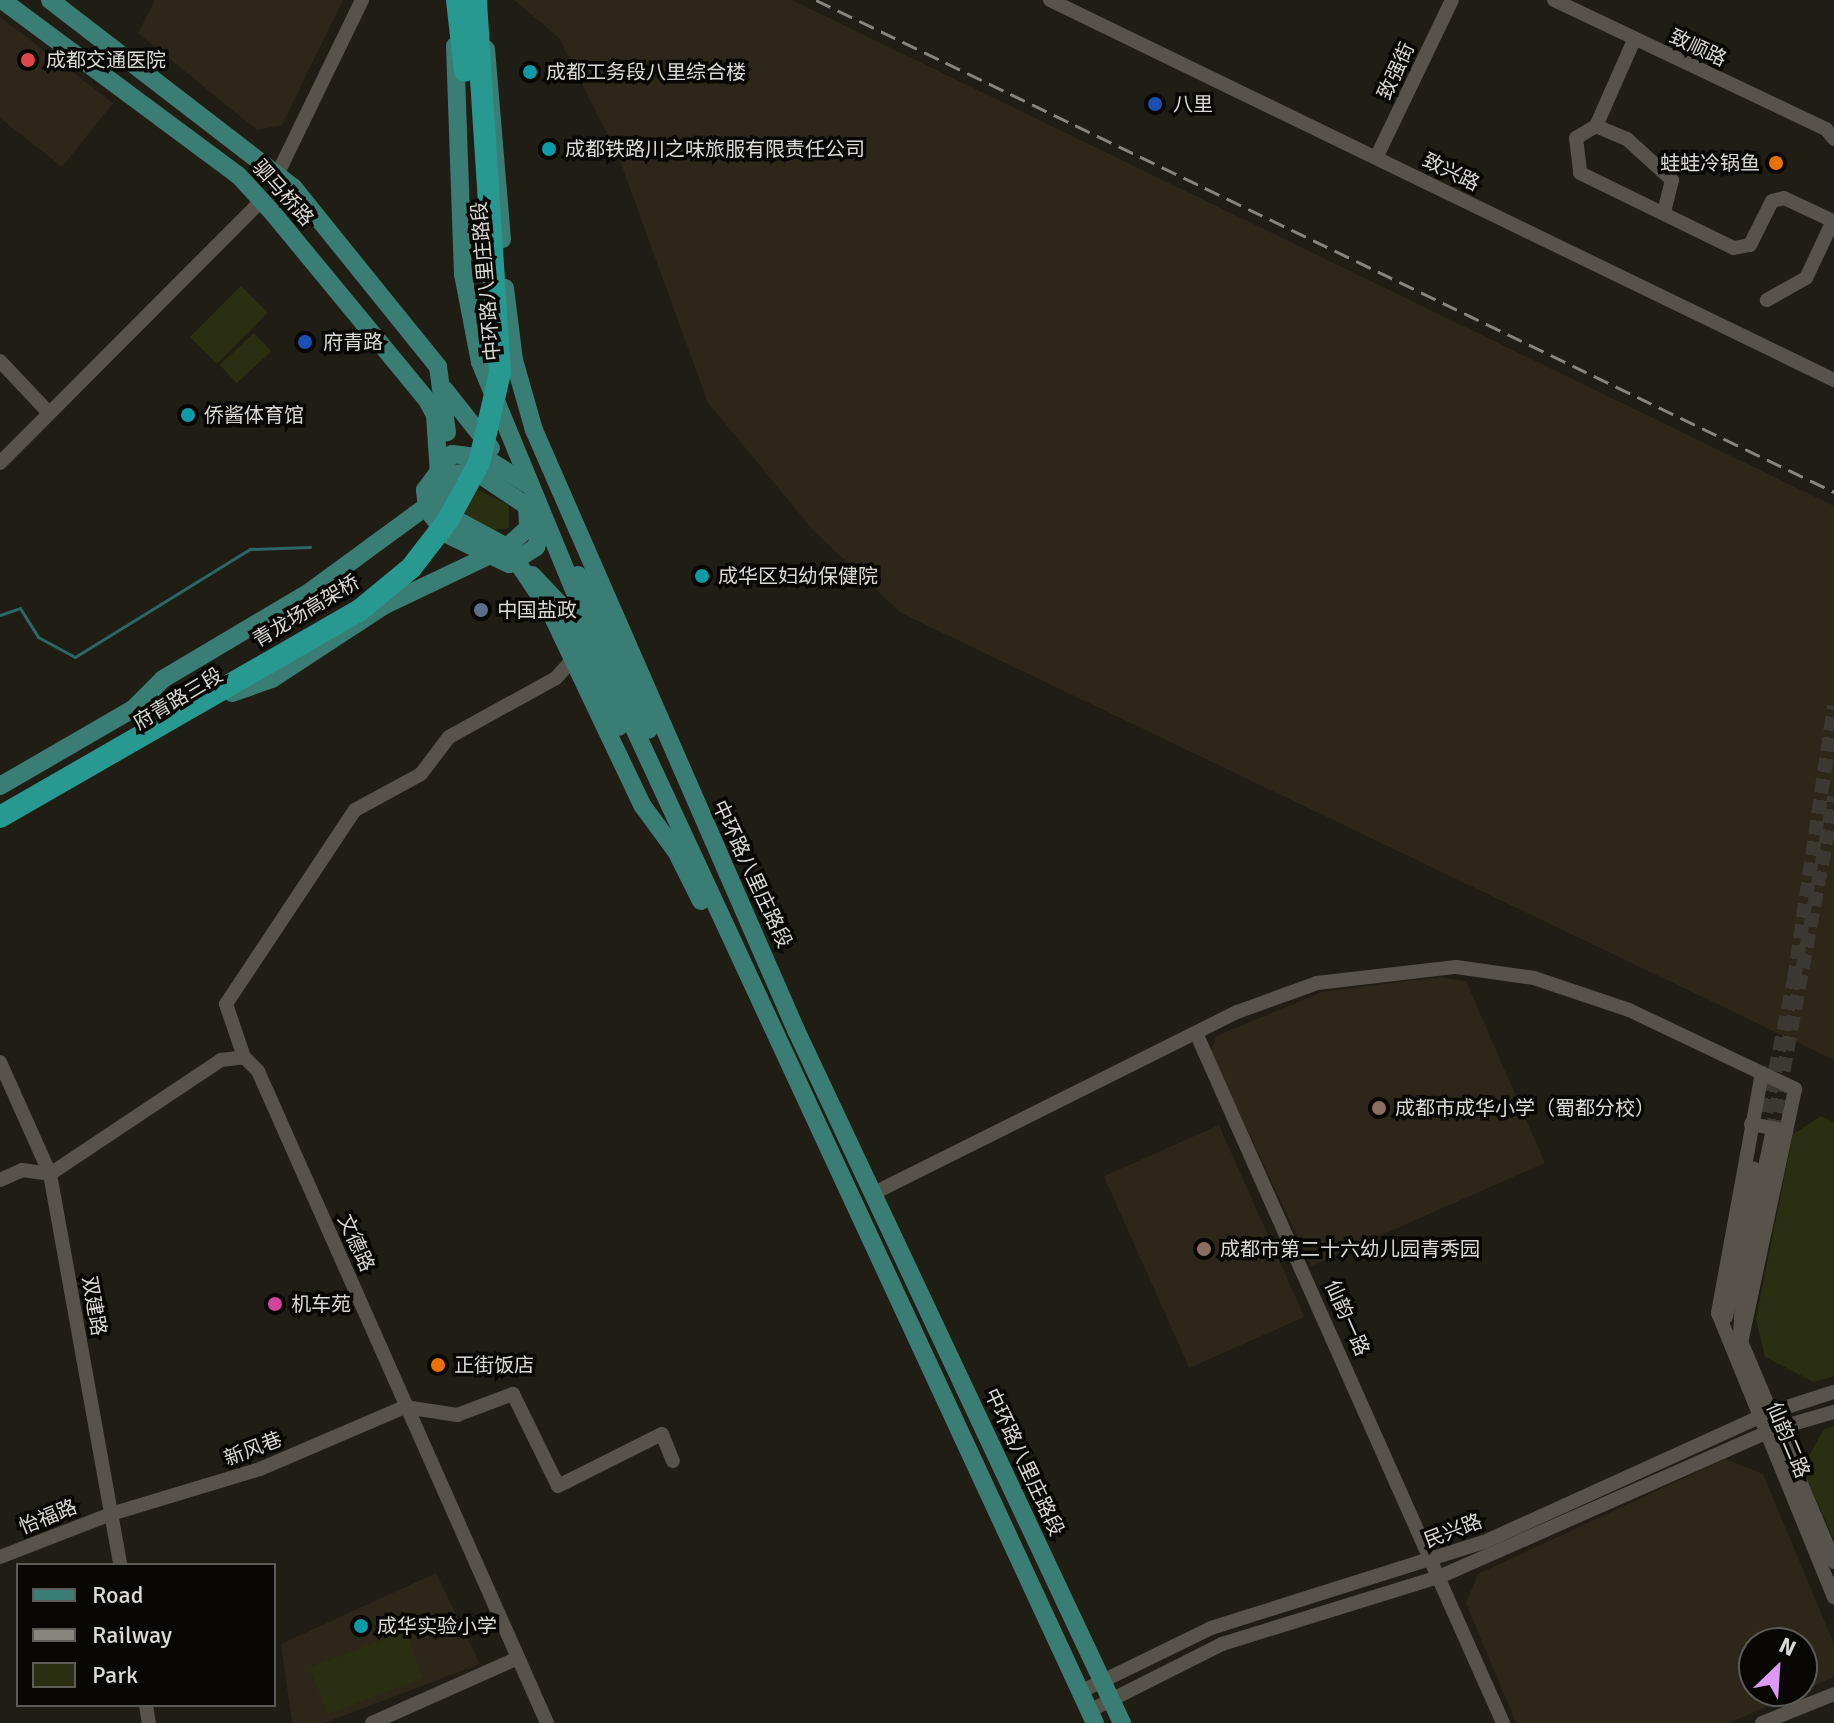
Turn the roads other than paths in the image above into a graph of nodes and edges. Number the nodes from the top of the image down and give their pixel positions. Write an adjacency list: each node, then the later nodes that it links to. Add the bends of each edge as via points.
1 (2, 0): 14 (main road, 驷马桥路)
2 (50, 0): 11 (main road, 驷马桥路)
3 (362, 0): 13 (street)
4 (1050, 0): 12 (street, 致兴路)
5 (1452, 0): 12 (street, 致强街)
6 (1554, 0): 8 (street, 致顺路)
7 (467, 3): 31 (highway, 青龙场高架桥, via 487,381 474,441 434,521 406,558 355,602); 32 (main road, 中环路八里庄路段, via 493,81 507,311 521,391); 32 (main road, 中环路八里庄路段, via 452,101 463,274 480,362 563,572); 33 (highway, 青龙场高架桥, via 500,373 479,463 448,520 411,568 360,610)
8 (1634, 40): 9 (street); 10 (street, 致顺路)
9 (1596, 126): 15 (street, via 1627,139 1672,180); 15 (street, via 1576,138 1580,173)
10 (1831, 132)
11 (255, 157): 13 (main road, 驷马桥路); 14 (main road)
12 (1376, 158): 19 (street, 致兴路)
13 (277, 175): 23 (main road, 驷马桥路, via 438,367 447,400)
14 (274, 200): 20 (street); 22 (main road); 23 (main road, 驷马桥路, via 427,400 435,415)
15 (1664, 212): 16 (street, via 1734,248 1750,245 1772,201 1784,198)
16 (1834, 220): 17 (street, via 1806,278)
17 (1767, 300)
18 (0, 361): 20 (street)
19 (1834, 380)
20 (49, 413): 21 (street)
21 (0, 463)
22 (508, 469): 23 (main road, 府青路三段, via 474,454 452,454); 24 (main road)
23 (438, 483): 24 (main road, via 476,472); 25 (main road, via 455,519); 26 (main road, via 427,509 446,534); 29 (main road, 府青路三段, via 308,593 163,679); 29 (main road, via 364,565 316,603)
24 (526, 493): 25 (main road, via 528,528); 32 (main road, via 550,510); 36 (main road, via 595,558 736,866)
25 (508, 555): 26 (main road); 27 (main road); 28 (main road, 府青路三段, via 385,605 272,679); 35 (main road, via 543,582 567,612)
26 (487, 560): 28 (main road, via 433,576)
27 (573, 659): 35 (main road, via 642,805); 40 (street, 文德路, via 556,678 449,737 421,774 355,810 226,1004)
28 (241, 687): 34 (main road, 府青路三段)
29 (133, 709): 30 (main road, 府青路三段)
30 (0, 786)
31 (0, 805)
32 (687, 813): 36 (main road, 中环路八里庄路段); 37 (main road, 中环路八里庄路段); 38 (main road)
33 (0, 817)
34 (0, 829)
35 (675, 850): 37 (main road)
36 (744, 904): 38 (main road, 中环路八里庄路段)
37 (770, 1030): 63 (main road, 中环路八里庄路段)
38 (796, 1030): 46 (main road, 中环路八里庄路段)
39 (1196, 1033): 42 (street, via 1317,983 1456,967 1534,978 1629,1010); 46 (street); 56 (street, 仙韵一路)
40 (244, 1057): 44 (street, via 196,1073); 49 (street, 文德路, via 258,1071)
41 (0, 1062): 44 (street, 双建路)
42 (1762, 1073): 43 (street, 仙韵二路); 43 (street, 仙韵二路, via 1795,1089)
43 (1768, 1131): 47 (street, 仙韵二路); 47 (street, 仙韵二路, via 1717,1289)
44 (50, 1174): 45 (street, via 22,1170); 54 (street, 双建路)
45 (0, 1180)
46 (874, 1193): 62 (main road, 中环路八里庄路段)
47 (1735, 1342): 51 (street, 仙韵二路)
48 (1834, 1392): 51 (street, 民兴路)
49 (405, 1407): 53 (street, via 457,1415 513,1394 558,1486 662,1434); 54 (street, 新风巷, via 260,1469); 61 (street, 文德路)
50 (1834, 1412): 52 (street, 民兴路)
51 (1762, 1416): 52 (street, 仙韵二路); 56 (street, 民兴路)
52 (1769, 1432): 57 (street, 仙韵二路); 59 (street, 民兴路); 60 (street, 仙韵二路)
53 (673, 1461)
54 (111, 1514): 55 (street, 怡福路); 58 (street, 双建路)
55 (0, 1557)
56 (1433, 1560): 59 (street, 仙韵一路); 62 (street, 民兴路, via 1211,1628)
57 (1834, 1562)
58 (120, 1563)
59 (1439, 1577): 65 (street, 民兴路, via 1222,1644); 70 (street, 仙韵一路)
60 (1834, 1597)
61 (518, 1658): 67 (street); 68 (street, 文德路)
62 (1103, 1681): 63 (street, 民兴路); 65 (main road, 中环路八里庄路段)
63 (1080, 1692): 66 (main road, 中环路八里庄路段)
64 (1834, 1694): 71 (street)
65 (1112, 1700): 66 (street, 民兴路); 69 (main road, 中环路八里庄路段)
66 (1092, 1717)
67 (372, 1723)
68 (547, 1723)
69 (1122, 1723)
70 (1503, 1723)
71 (1762, 1723)

